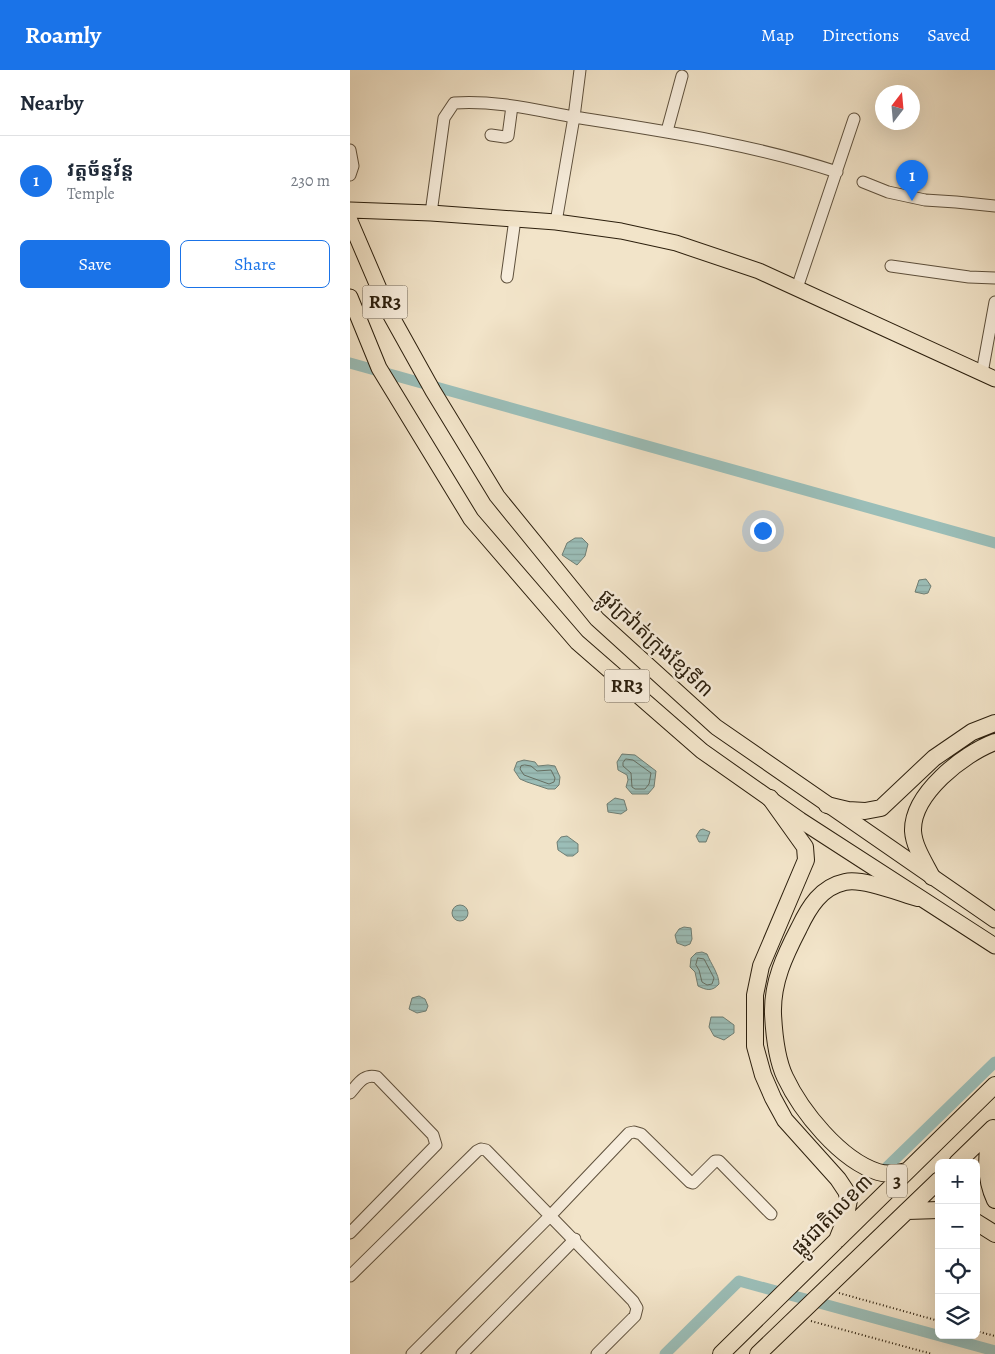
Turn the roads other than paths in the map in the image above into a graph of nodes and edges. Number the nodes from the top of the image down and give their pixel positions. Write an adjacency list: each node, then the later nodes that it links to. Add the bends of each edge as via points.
1 (580, 70): 4 (street)
2 (682, 76): 6 (street)
3 (512, 106): 4 (street); 7 (street, via 508,136); 14 (street, via 473,101 454,103 444,118)
4 (574, 117): 6 (street); 17 (street)
5 (854, 119): 9 (street)
6 (667, 131): 9 (street)
7 (491, 135)
8 (350, 150): 10 (street, via 353,166)
9 (837, 172): 21 (street)
10 (350, 175)
11 (863, 182): 12 (street, via 888,192 925,200)
12 (995, 206)
13 (350, 210): 14 (main road)
14 (431, 213): 15 (main road)
15 (515, 219): 17 (main road); 19 (street)
16 (350, 221): 28 (main road, ផ្លូវក្រវ៉ាត់ក្រុងខ្សែទី៣ / RR3, via 388,312 497,496 597,619 716,727)
17 (556, 222): 21 (main road, via 676,243 759,271)
18 (891, 266): 20 (street)
19 (507, 277)
20 (995, 278)
21 (797, 288): 24 (main road)
22 (350, 297): 27 (main road, RR3, via 379,368 471,519 577,642 702,751)
23 (995, 303): 24 (street)
24 (989, 376)
25 (995, 723): 28 (highway, via 972,732 934,758 881,808 865,811)
26 (995, 742): 29 (highway, via 984,746 946,773 922,800 913,830 915,844)
27 (770, 798): 30 (main road, RR3); 48 (highway, via 805,847 806,860 761,966 755,995 755,1046 763,1075 785,1120 846,1191 849,1200)
28 (827, 805): 29 (main road, ផ្លូវក្រវ៉ាត់ក្រុងខ្សែទី៣ / RR3)
29 (932, 877): 31 (main road, ផ្លូវក្រវ៉ាត់ក្រុងខ្សែទី៣ / RR3)
30 (918, 898): 32 (main road, RR3); 37 (highway, via 859,881 846,881 820,893 788,949 776,980 773,1012 776,1044 784,1075 799,1102 821,1129 842,1152 867,1168 893,1174)
31 (995, 920)
32 (995, 946)
33 (995, 1085): 37 (highway, ផ្លូវជាតិលេខ៣ / 3)
34 (350, 1093): 45 (street, via 366,1076 376,1078 433,1135 436,1145)
35 (993, 1127): 36 (highway); 39 (highway, via 987,1160)
36 (961, 1159)
37 (907, 1171): 48 (highway, ផ្លូវជាតិលេខ៣ / 3)
38 (935, 1184): 41 (highway, 3)
39 (995, 1200)
40 (935, 1210): 41 (highway)
41 (907, 1211): 54 (highway, 3)
42 (771, 1214): 43 (street, via 720,1161 714,1161 690,1182 641,1134 634,1132 629,1133)
43 (551, 1215): 47 (street); 49 (street, via 486,1150 481,1149); 50 (street)
44 (980, 1225): 46 (highway)
45 (350, 1233)
46 (995, 1234)
47 (575, 1240): 51 (street); 52 (street, via 638,1308 635,1316)
48 (837, 1240): 53 (highway, ផ្លូវជាតិលេខ៣ / 3)
49 (350, 1276)
50 (412, 1354)
51 (462, 1354)
52 (597, 1354)
53 (721, 1354)
54 (758, 1354)

